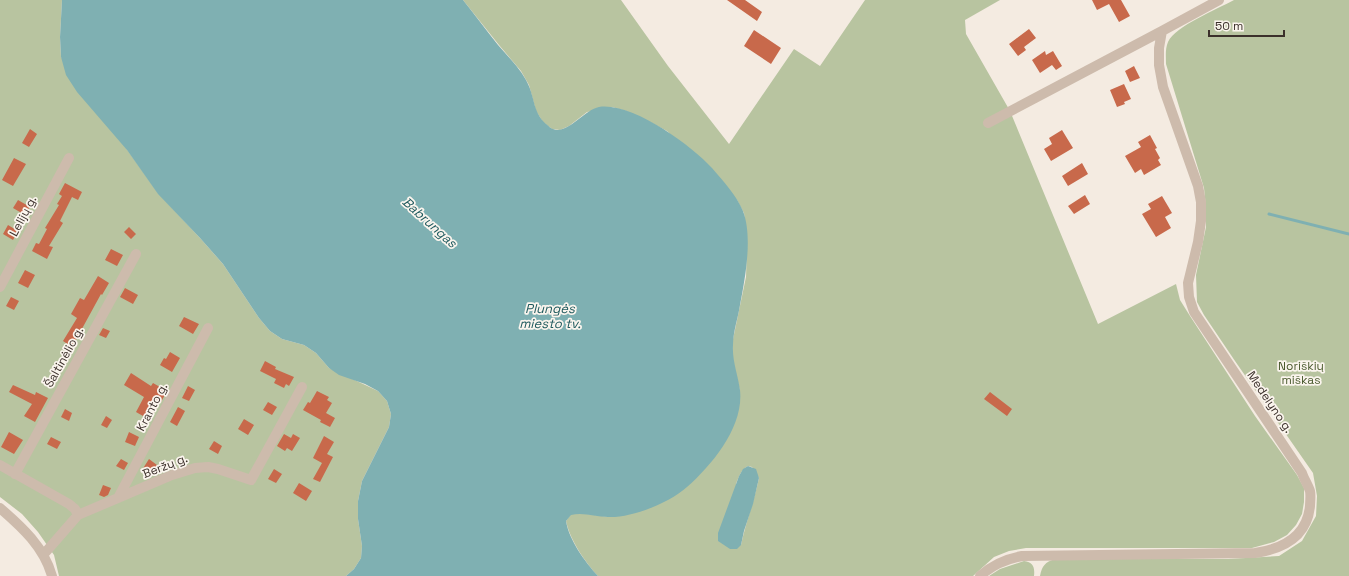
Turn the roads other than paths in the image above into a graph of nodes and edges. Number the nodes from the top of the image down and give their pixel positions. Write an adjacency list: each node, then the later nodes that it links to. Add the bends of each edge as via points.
1 (1219, 0): 2 (street)
2 (1162, 31): 3 (street); 16 (street, Medelyno g., via 1159,65 1163,87 1198,186 1200,202 1198,242 1188,283 1194,312 1302,473 1310,491 1307,521 1294,538 1268,551 1022,556 1003,560)
3 (988, 123)
4 (69, 158): 6 (street, Lelijų g.)
5 (136, 254): 10 (street, Šaltinėlio g.)
6 (0, 287)
7 (208, 328): 11 (street, Kranto g.)
8 (302, 387): 11 (street, Beržų g., via 251,480 208,467 195,468)
9 (0, 465): 10 (street)
10 (15, 474): 13 (street, via 69,504)
11 (118, 498): 13 (street, Beržų g.)
12 (0, 508): 14 (street)
13 (78, 515): 14 (street)
14 (44, 554): 15 (street)
15 (52, 576)
16 (980, 576)

